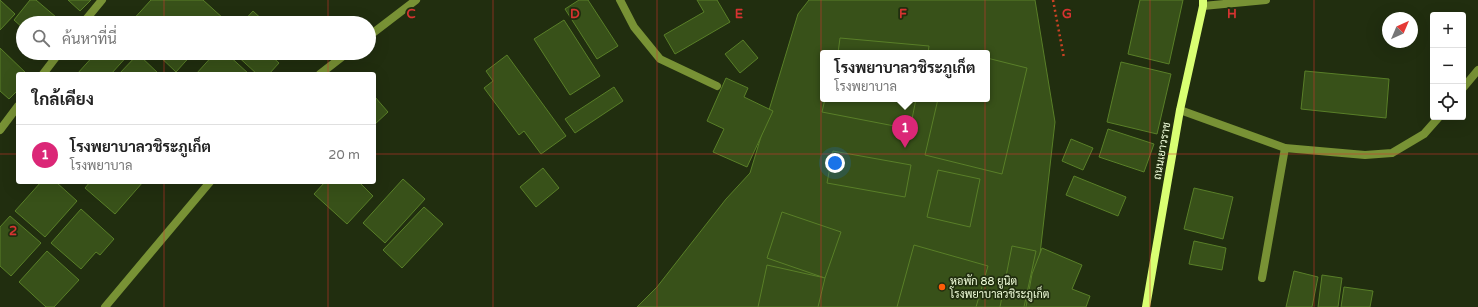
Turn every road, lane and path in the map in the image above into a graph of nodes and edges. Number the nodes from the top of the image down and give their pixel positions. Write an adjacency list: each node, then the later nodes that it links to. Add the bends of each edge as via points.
1 (102, 0): 7 (street)
2 (416, 0): 8 (street)
3 (620, 0): 16 (street, via 634,27 660,59)
4 (1053, 0): 9 (path)
5 (1266, 0): 6 (street)
6 (1203, 3): 18 (main road, ถนนเยาวราช)
7 (88, 16)
8 (376, 31)
9 (1064, 58)
10 (54, 60): 13 (street)
11 (338, 60): 14 (street)
12 (1478, 70): 15 (street)
13 (45, 72)
14 (323, 72)
15 (1466, 84)
16 (717, 86)
17 (16, 109): 20 (street)
18 (1180, 110): 21 (street); 25 (main road, ถนนเยาวราช)
19 (1436, 120): 21 (street, via 1424,134 1392,153 1365,155)
20 (0, 130)
21 (1285, 148): 23 (street)
22 (208, 184): 24 (street)
23 (1262, 278)
24 (105, 307)
25 (1146, 307)

